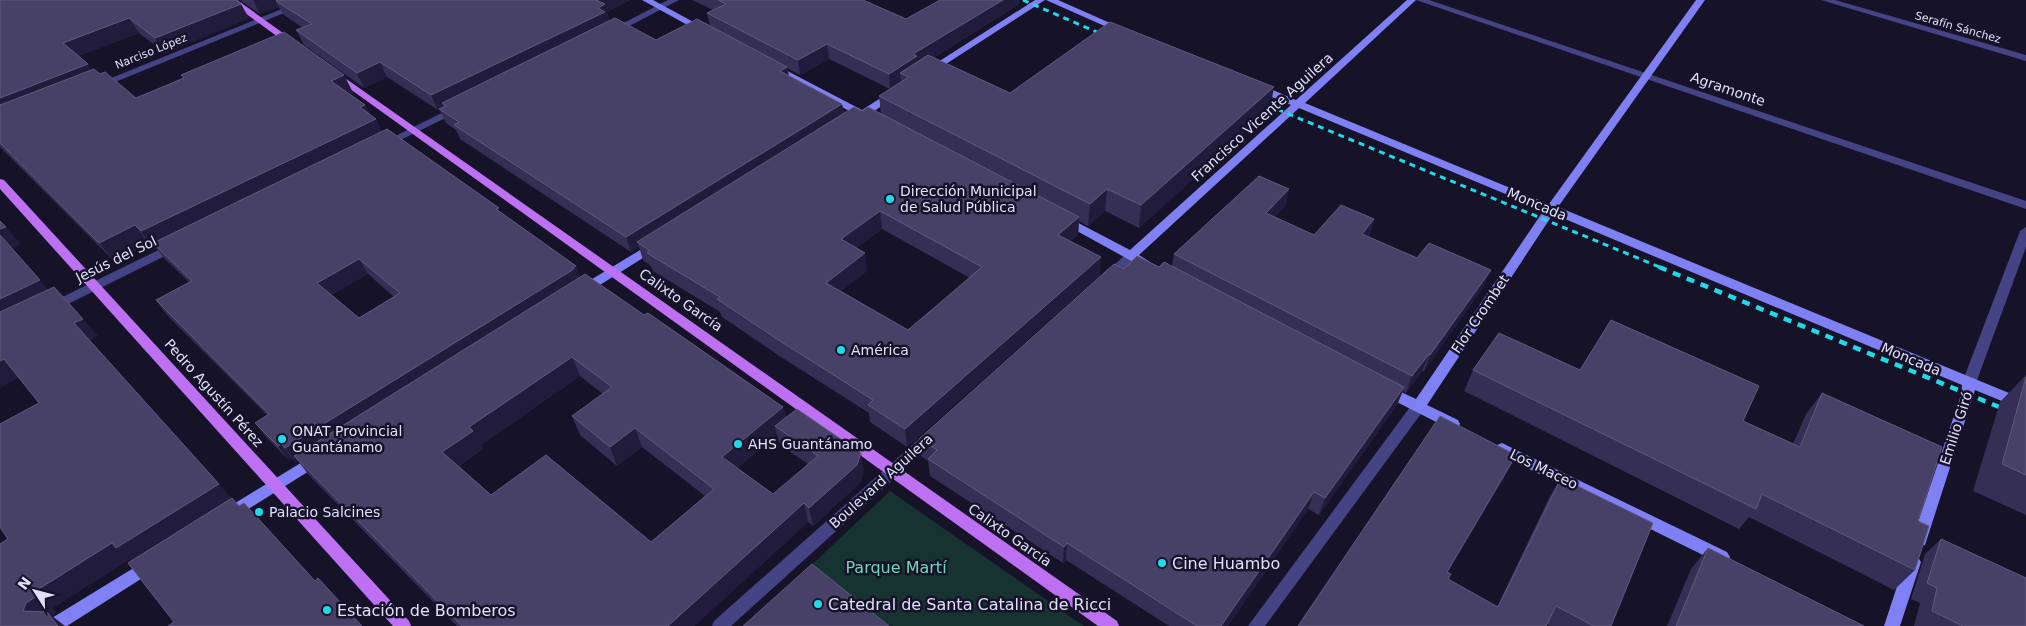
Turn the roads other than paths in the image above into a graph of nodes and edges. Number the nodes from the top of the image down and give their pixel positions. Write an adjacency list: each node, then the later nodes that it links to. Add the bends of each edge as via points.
1 (231, 0): 12 (main road)
2 (312, 0): 12 (street, Narciso López)
3 (646, 0): 11 (main road)
4 (676, 0): 11 (street)
5 (1040, 0): 20 (main road)
6 (1050, 0): 14 (main road)
7 (1412, 0): 26 (main road, Francisco Vicente Aguilera)
8 (1420, 0): 21 (street, Agramonte)
9 (1701, 0): 21 (main road, Flor Crombet)
10 (1825, 0): 17 (street, Serafín Sánchez)
11 (660, 8): 13 (main road); 15 (street)
12 (260, 21): 16 (main road); 23 (street, Narciso López)
13 (713, 35)
14 (1132, 35)
15 (599, 38)
16 (301, 49)
17 (2026, 58)
18 (766, 63): 27 (main road)
19 (325, 66): 30 (main road, Calixto García)
20 (919, 78)
21 (1646, 78): 33 (street, Agramonte); 34 (main road, Flor Crombet)
22 (1252, 85): 26 (main road, Moncada)
23 (90, 88)
24 (903, 88): 27 (main road)
25 (466, 103): 30 (street)
26 (1298, 104): 34 (main road, Moncada); 39 (main road, Francisco Vicente Aguilera)
27 (862, 114): 28 (main road); 29 (main road)
28 (880, 123)
29 (846, 125)
30 (414, 130): 31 (street); 41 (main road, Calixto García)
31 (378, 147)
32 (0, 182): 42 (main road, Pedro Agustín Pérez)
33 (2026, 205)
34 (1552, 210): 46 (main road, Moncada); 49 (main road, Flor Crombet)
35 (1053, 215): 39 (main road)
36 (2026, 231): 46 (street, Emilio Giró)
37 (662, 240): 41 (main road)
38 (183, 242): 42 (street, Jesús del Sol)
39 (1131, 256): 40 (main road); 43 (street)
40 (1157, 270)
41 (612, 271): 44 (main road); 54 (main road, Calixto García)
42 (95, 286): 45 (street, Jesús del Sol); 55 (main road, Pedro Agustín Pérez)
43 (1095, 288)
44 (570, 298)
45 (43, 311)
46 (1969, 383): 48 (main road, Moncada); 64 (main road, Emilio Giró)
47 (1375, 384): 49 (main road)
48 (2026, 406)
49 (1418, 407): 51 (main road); 63 (street, Flor Crombet)
50 (943, 425): 54 (street, Boulevard Aguilera)
51 (1462, 429)
52 (1489, 442): 58 (main road, Los Maceo)
53 (326, 453): 55 (main road)
54 (893, 471): 61 (street, Boulevard Aguilera); 62 (main road, Calixto García)
55 (276, 485): 56 (main road); 60 (main road, Pedro Agustín Pérez)
56 (218, 522)
57 (160, 558): 59 (main road)
58 (1737, 565)
59 (53, 626)
60 (403, 626)
61 (720, 626)
62 (1111, 626)
63 (1256, 626)
64 (1892, 626)

